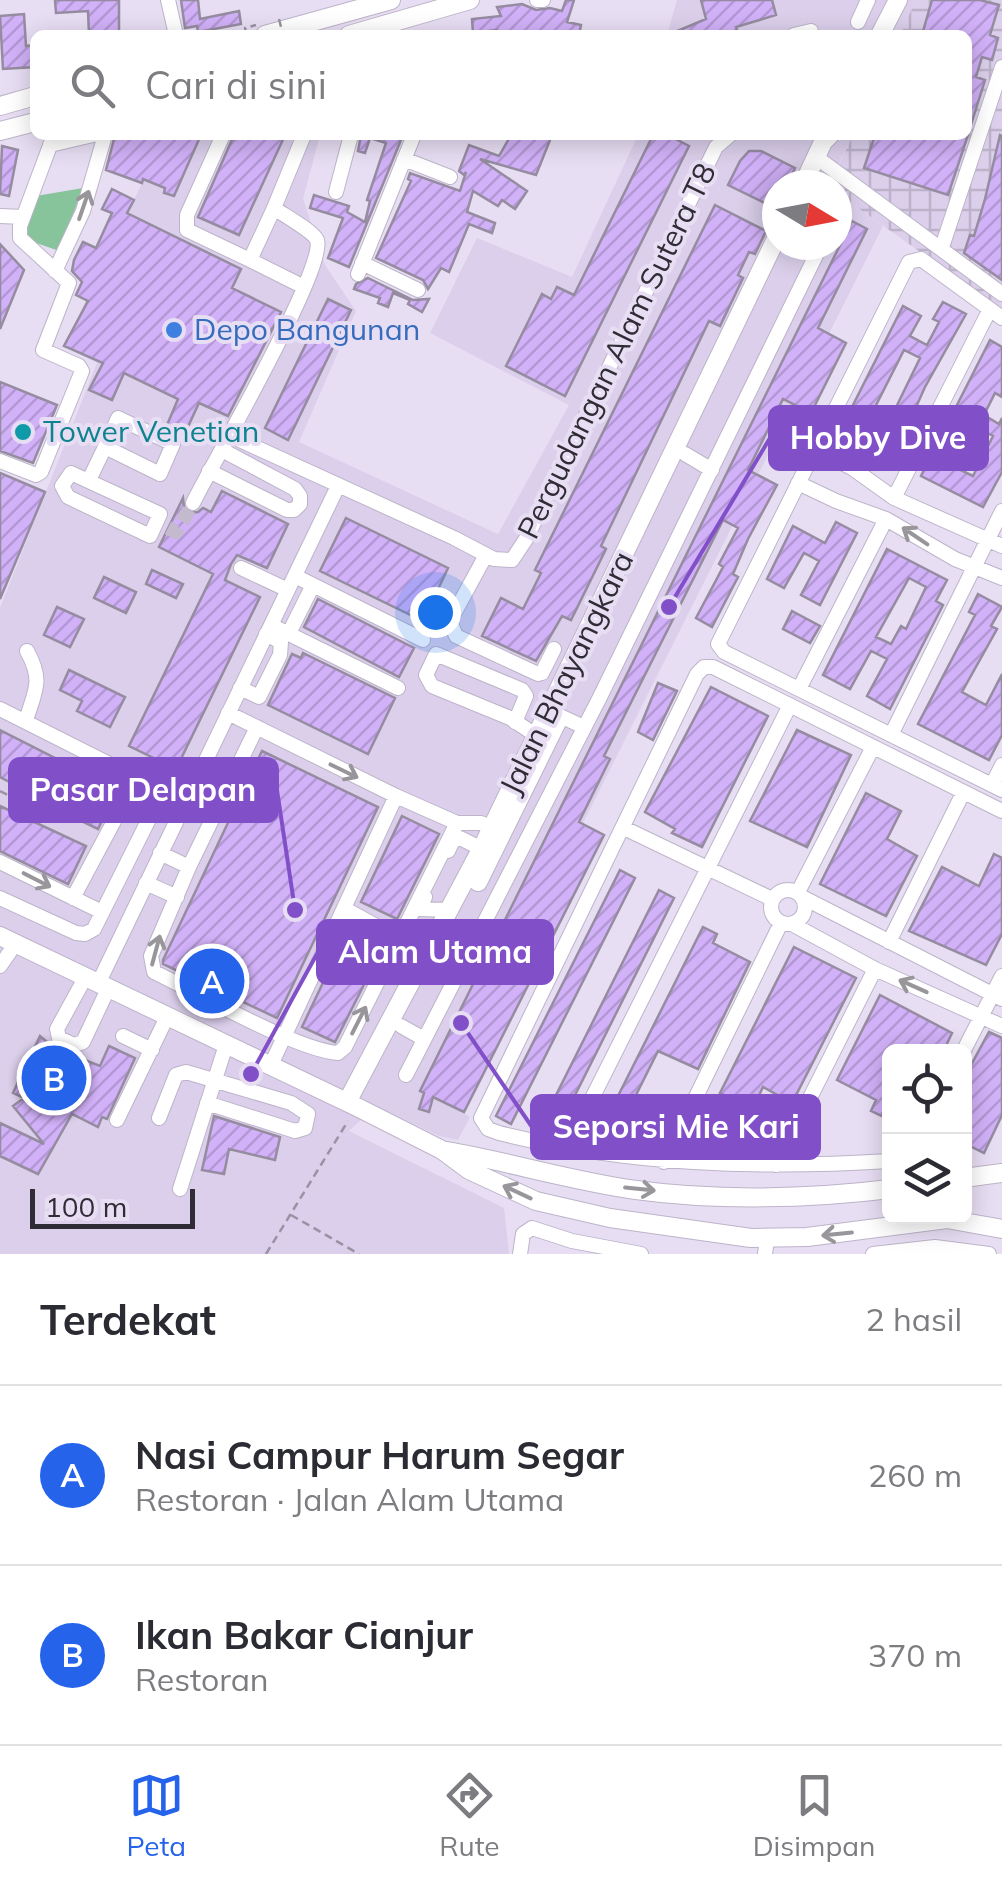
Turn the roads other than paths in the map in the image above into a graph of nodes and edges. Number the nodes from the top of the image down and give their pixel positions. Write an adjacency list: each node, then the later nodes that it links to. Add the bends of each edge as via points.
1 (168, 0): 8 (street)
2 (391, 0): 6 (main road)
3 (470, 0): 10 (main road)
4 (868, 0): 7 (street)
5 (898, 0): 11 (main road)
6 (346, 6): 9 (main road)
7 (858, 22)
8 (175, 30)
9 (278, 30)
10 (371, 30)
11 (883, 30)
12 (1002, 68): 34 (street)
13 (30, 97): 14 (main road)
14 (0, 106)
15 (30, 123): 16 (main road)
16 (0, 131)
17 (52, 140): 33 (street)
18 (104, 140): 39 (street, one-way to 18, via 83,211)
19 (221, 140): 35 (street, via 185,224)
20 (302, 140): 31 (street)
21 (350, 140): 30 (street)
22 (412, 140): 25 (street)
23 (724, 140): 60 (street, Pergudangan Alam Sutera T8, via 520,551 505,562)
24 (830, 140): 26 (main road)
25 (404, 158): 29 (street); 41 (street, via 360,268)
26 (821, 160): 27 (main road); 28 (main road); 34 (street)
27 (813, 170)
28 (819, 170)
29 (450, 178)
30 (336, 192)
31 (274, 208): 35 (street); 40 (street, via 317,240)
32 (0, 216): 33 (street)
33 (24, 217): 39 (street, via 20,238)
34 (942, 247): 42 (street)
35 (250, 260): 40 (street)
36 (766, 260): 83 (main road, Jalan Bhayangkara)
37 (779, 260): 48 (main road, Jalan Bhayangkara)
38 (813, 260): 50 (street)
39 (55, 271): 49 (street, via 69,284 43,350 82,371 41,472)
40 (304, 287): 44 (street)
41 (418, 290)
42 (1002, 294)
43 (996, 314): 47 (street, via 912,259); 55 (street)
44 (231, 436): 46 (street); 54 (street, Pergudangan Alam Sutera T8)
45 (105, 447): 45 (street, via 160,474 173,444 118,418); 52 (street)
46 (222, 450): 51 (street); 51 (street, via 295,489 300,504 287,510)
47 (814, 450): 53 (street); 55 (street)
48 (684, 454): 50 (street); 77 (main road, Jalan Bhayangkara)
49 (0, 461)
50 (712, 470): 80 (street)
51 (208, 472): 56 (street)
52 (89, 480): 52 (street, via 160,514 162,526 150,536 63,492 71,473)
53 (798, 482): 58 (street); 73 (street, via 719,638 720,648)
54 (338, 486): 60 (street, Pergudangan Alam Sutera T8); 64 (street)
55 (894, 498): 59 (street)
56 (193, 503)
57 (1002, 511): 59 (street)
58 (886, 518): 61 (street, one-way to 58); 73 (street)
59 (995, 542): 61 (street)
60 (486, 555): 69 (street, via 450,622 456,636 538,674)
61 (975, 565): 63 (street); 82 (street)
62 (241, 568): 64 (street)
63 (1002, 578)
64 (291, 583): 65 (street); 66 (street)
65 (313, 585): 67 (street); 68 (street)
66 (268, 629): 67 (street); 71 (street); 71 (street, via 282,642 280,655 259,697)
67 (289, 634): 72 (street)
68 (423, 640)
69 (554, 649)
70 (27, 650): 78 (street, via 38,686)
71 (240, 688): 76 (street)
72 (398, 688)
73 (799, 689): 82 (street)
74 (790, 705): 84 (street); 94 (street, via 704,667); 99 (street)
75 (0, 709): 78 (street)
76 (228, 713): 81 (street); 91 (street)
77 (560, 716): 80 (street); 95 (main road, Jalan Bhayangkara)
78 (26, 720): 86 (street)
79 (515, 722): 79 (street, via 432,686 426,675 431,660 436,654 522,690 526,696); 83 (street)
80 (584, 726): 126 (street)
81 (257, 728): 90 (street, one-way to 90); 98 (street)
82 (891, 735): 87 (street)
83 (537, 736): 95 (main road, Jalan Bhayangkara)
84 (873, 747): 88 (street); 101 (street)
85 (1002, 765): 87 (street)
86 (137, 778): 89 (street); 104 (street)
87 (997, 788)
88 (964, 792): 92 (street); 113 (street)
89 (162, 793): 91 (street); 109 (street)
90 (396, 796): 93 (street); 106 (street)
91 (184, 804): 96 (street)
92 (1002, 812)
93 (457, 822): 95 (street, via 481,823); 111 (street)
94 (624, 828): 99 (street); 138 (street, via 481,1118 488,1129)
95 (492, 843): 107 (street, via 454,838); 108 (main road, Jalan Bhayangkara); 122 (main road, Jalan Bhayangkara)
96 (160, 853): 98 (street); 100 (street)
97 (0, 862): 104 (street, one-way to 104)
98 (190, 867): 102 (street)
99 (707, 868): 105 (street); 138 (street)
100 (146, 883): 102 (street); 118 (street)
101 (800, 894): 105 (street, via 780,891); 110 (street, via 804,914); 113 (street)
102 (176, 897): 124 (street, one-way to 102, via 154,972 151,956)
103 (0, 898): 109 (street, via 76,933 94,929)
104 (74, 898): 109 (street)
105 (772, 900): 110 (street, via 771,910)
106 (344, 909): 111 (street); 124 (street)
107 (420, 909): 108 (street); 114 (street)
108 (451, 910): 134 (main road, Jalan Bhayangkara)
109 (102, 912)
110 (786, 924): 116 (street); 140 (street)
111 (400, 939): 124 (street, one-way to 111, via 338,1053)
112 (8, 940): 115 (street); 118 (main road)
113 (888, 942): 119 (street)
114 (392, 964)
115 (0, 966)
116 (875, 968): 120 (street, one-way to 116); 141 (street)
117 (1002, 976): 119 (street)
118 (97, 984): 121 (main road)
119 (998, 997): 120 (street)
120 (982, 1016): 123 (street); 127 (street)
121 (167, 1017): 128 (main road); 129 (street)
122 (401, 1026): 126 (street); 134 (main road, Jalan Bhayangkara)
123 (1002, 1026)
124 (284, 1034): 130 (street)
125 (122, 1036): 129 (street)
126 (424, 1039): 131 (street)
127 (967, 1044)
128 (226, 1045): 130 (main road); 132 (street)
129 (152, 1050): 136 (street)
130 (270, 1067): 134 (main road)
131 (406, 1075)
132 (215, 1080): 133 (street); 133 (street, via 299,1107 308,1114 306,1128 295,1131); 135 (street, via 180,1072)
133 (207, 1103): 144 (street)
134 (352, 1105): 137 (main road)
135 (159, 1118)
136 (117, 1120)
137 (442, 1150): 145 (main road, one-way to 145, via 638,1190 746,1196); 149 (main road, one-way to 137, via 543,1203 469,1170)
138 (566, 1150): 140 (street)
139 (882, 1161): 141 (street)
140 (664, 1162): 141 (street)
141 (776, 1165)
142 (1002, 1172): 143 (main road)
143 (972, 1177)
144 (180, 1190)
145 (882, 1190)
146 (972, 1223): 148 (main road)
147 (905, 1224): 149 (main road, one-way to 149)
148 (1002, 1229)
149 (758, 1246)
150 (571, 1247): 152 (street, via 532,1228); 153 (street)
151 (934, 1251): 154 (street); 155 (street)
152 (520, 1254)
153 (640, 1254)
154 (874, 1254)
155 (989, 1254)

